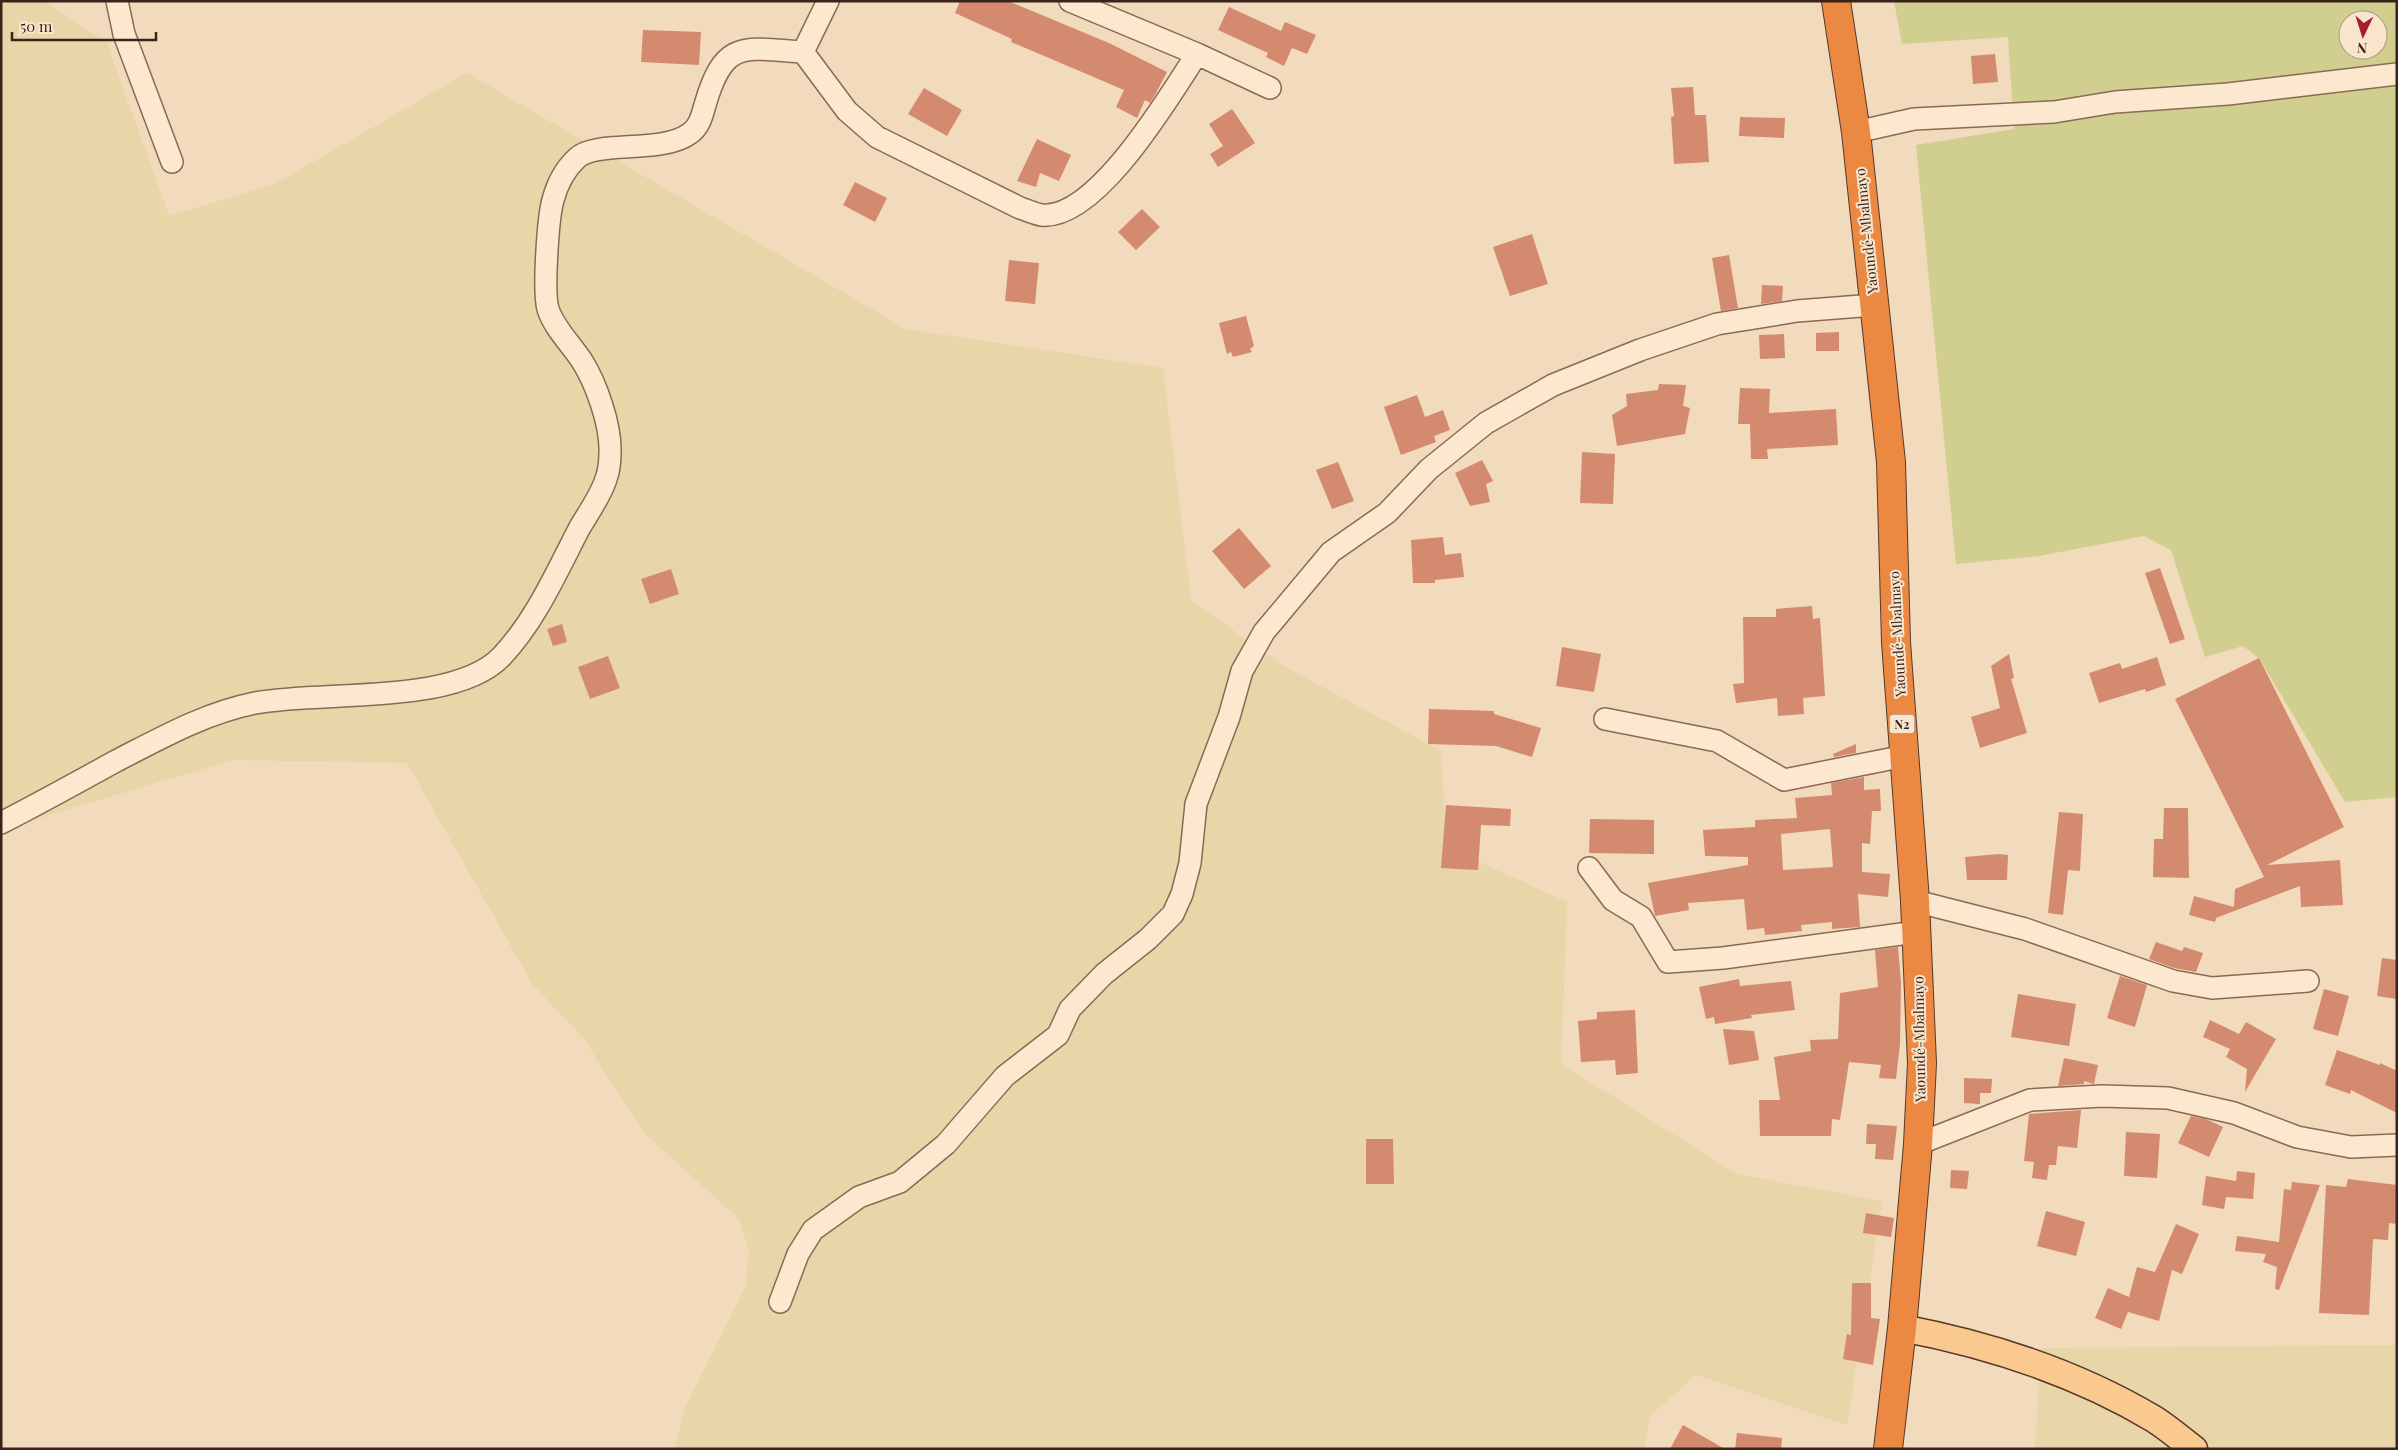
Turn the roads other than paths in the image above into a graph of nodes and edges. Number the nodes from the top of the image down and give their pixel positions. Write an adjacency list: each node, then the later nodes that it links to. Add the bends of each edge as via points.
1 (117, 1): 10 (street, via 124,34)
2 (828, 1): 5 (street)
3 (1070, 1): 6 (street)
4 (1836, 1): 9 (highway, Yaoundé-Mbalmayo / N2)
5 (803, 52): 6 (street, via 847,112 877,137 1020,208 1042,215 1060,212 1086,199 1117,168); 14 (street, via 747,48 737,51 721,65 692,134 633,148 592,150 579,156 559,184 552,204 546,301 554,322 584,364 595,389 608,427 610,451 606,479 536,610 502,656 482,671 446,684 405,692 256,703 183,726)
6 (1197, 54): 8 (street)
7 (2397, 74): 9 (street, via 2228,94 2115,102 2054,112 1914,119)
8 (1270, 88)
9 (1856, 132): 11 (highway, Yaoundé-Mbalmayo / N2)
10 (172, 162)
11 (1874, 305): 13 (highway, Yaoundé-Mbalmayo / N2, via 1891,462 1896,642); 21 (street, via 1797,311 1717,324 1553,385 1486,423 1429,469 1387,513 1331,552 1264,632 1242,671 1229,717 1196,804 1190,863 1173,914 1070,1008 1058,1035 1005,1076 946,1144 900,1182 859,1197 814,1230 798,1254)
12 (1605, 719): 13 (street, via 1718,741 1784,780)
13 (1905, 756): 16 (highway, Yaoundé-Mbalmayo / N2)
14 (1, 823)
15 (1589, 868): 17 (street, via 1613,900 1640,916 1668,962 1723,958)
16 (1915, 902): 17 (highway, Yaoundé-Mbalmayo / N2); 18 (street, via 2026,929 2173,981 2212,988)
17 (1916, 932): 19 (highway, Yaoundé-Mbalmayo / N2, via 1922,1063)
18 (2308, 981)
19 (1918, 1144): 20 (street, via 2030,1100 2102,1096 2168,1098 2234,1113 2298,1137 2351,1147); 22 (highway, Yaoundé-Mbalmayo / N2)
20 (2397, 1145)
21 (780, 1302)
22 (1902, 1328): 23 (highway, Yaoundé-Mbalmayo / N2); 24 (main road, via 2002,1352 2078,1380 2155,1420)
23 (1888, 1449)
24 (2194, 1449)

